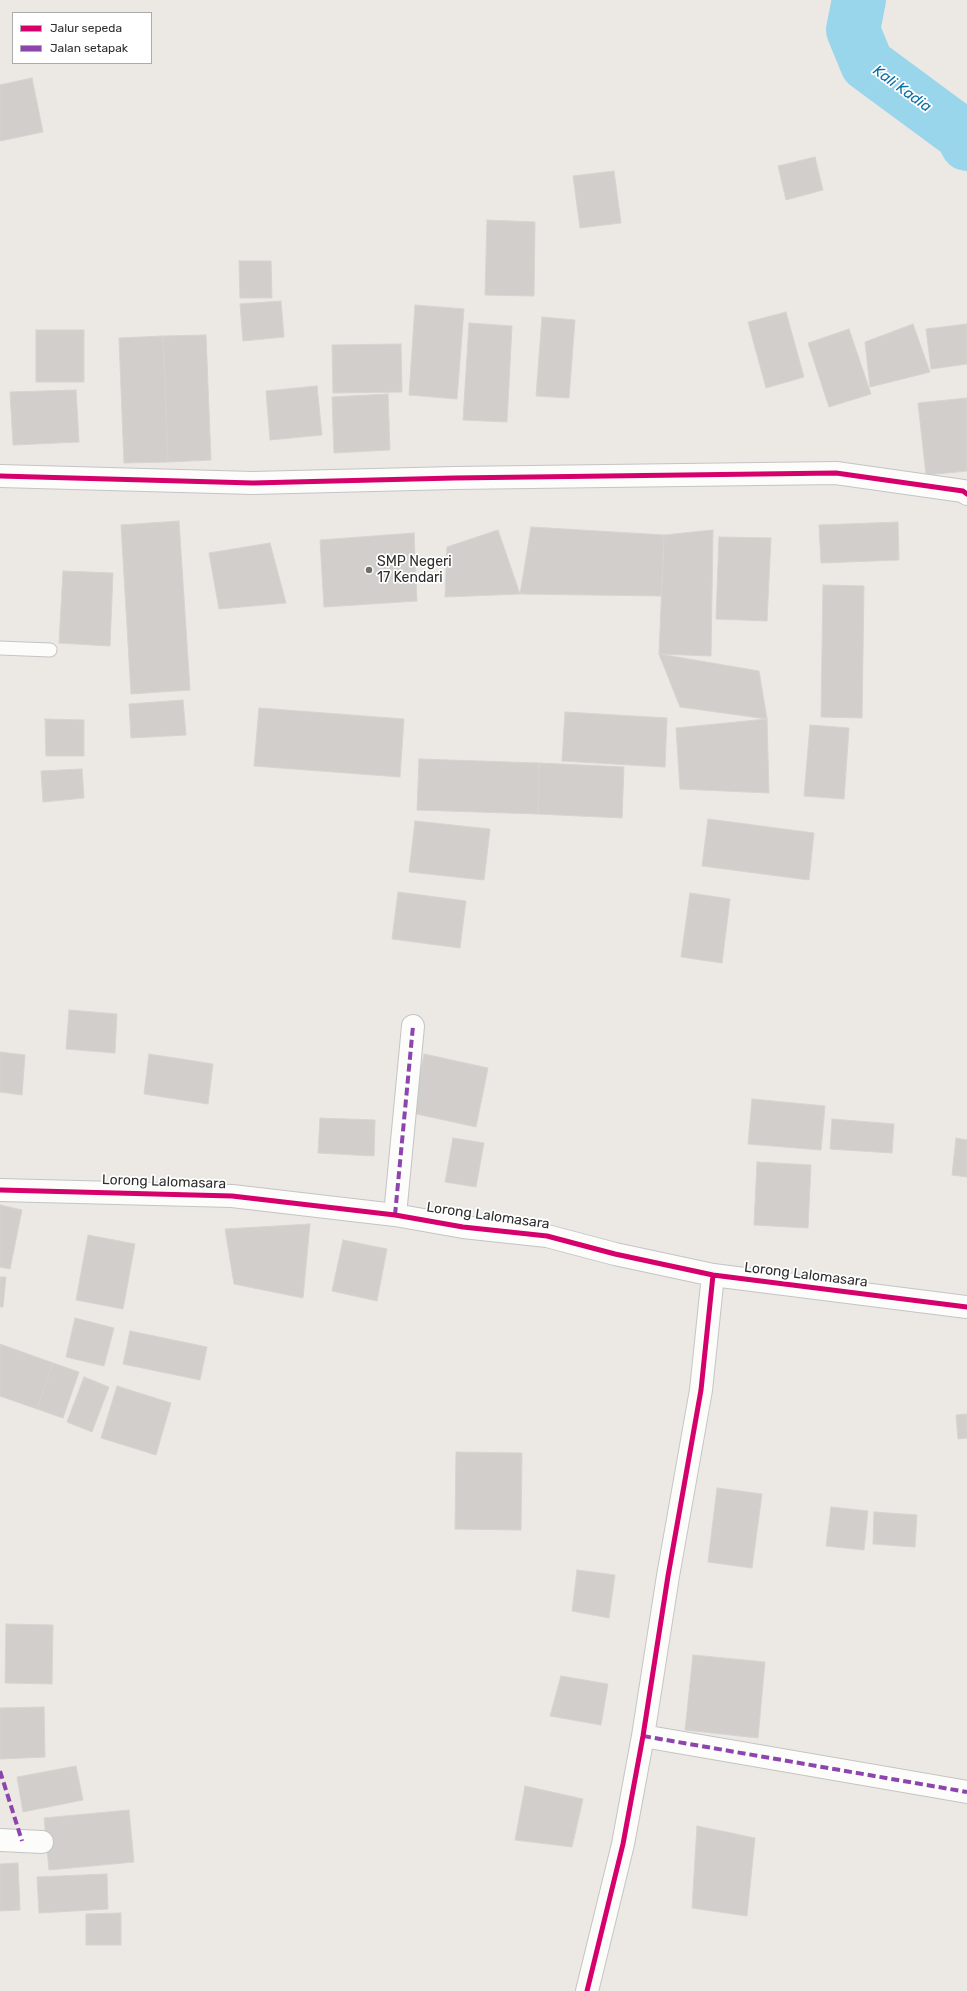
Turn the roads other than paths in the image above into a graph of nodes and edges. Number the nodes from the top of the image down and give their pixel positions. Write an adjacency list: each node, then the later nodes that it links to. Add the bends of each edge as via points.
1 (0, 476): 2 (street, via 253,483 836,473)
2 (966, 492)
3 (0, 648): 4 (lane)
4 (50, 650)
5 (413, 1026): 7 (street)
6 (0, 1190): 7 (street, Lorong Lalomasara, via 232,1196)
7 (395, 1215): 8 (street, Lorong Lalomasara, via 463,1227 547,1236)
8 (712, 1275): 9 (street, Lorong Lalomasara); 10 (street, via 701,1390)
9 (967, 1307)
10 (643, 1736): 11 (street); 14 (street, via 623,1844)
11 (967, 1792)
12 (0, 1840): 13 (street)
13 (42, 1842)
14 (587, 1991)

